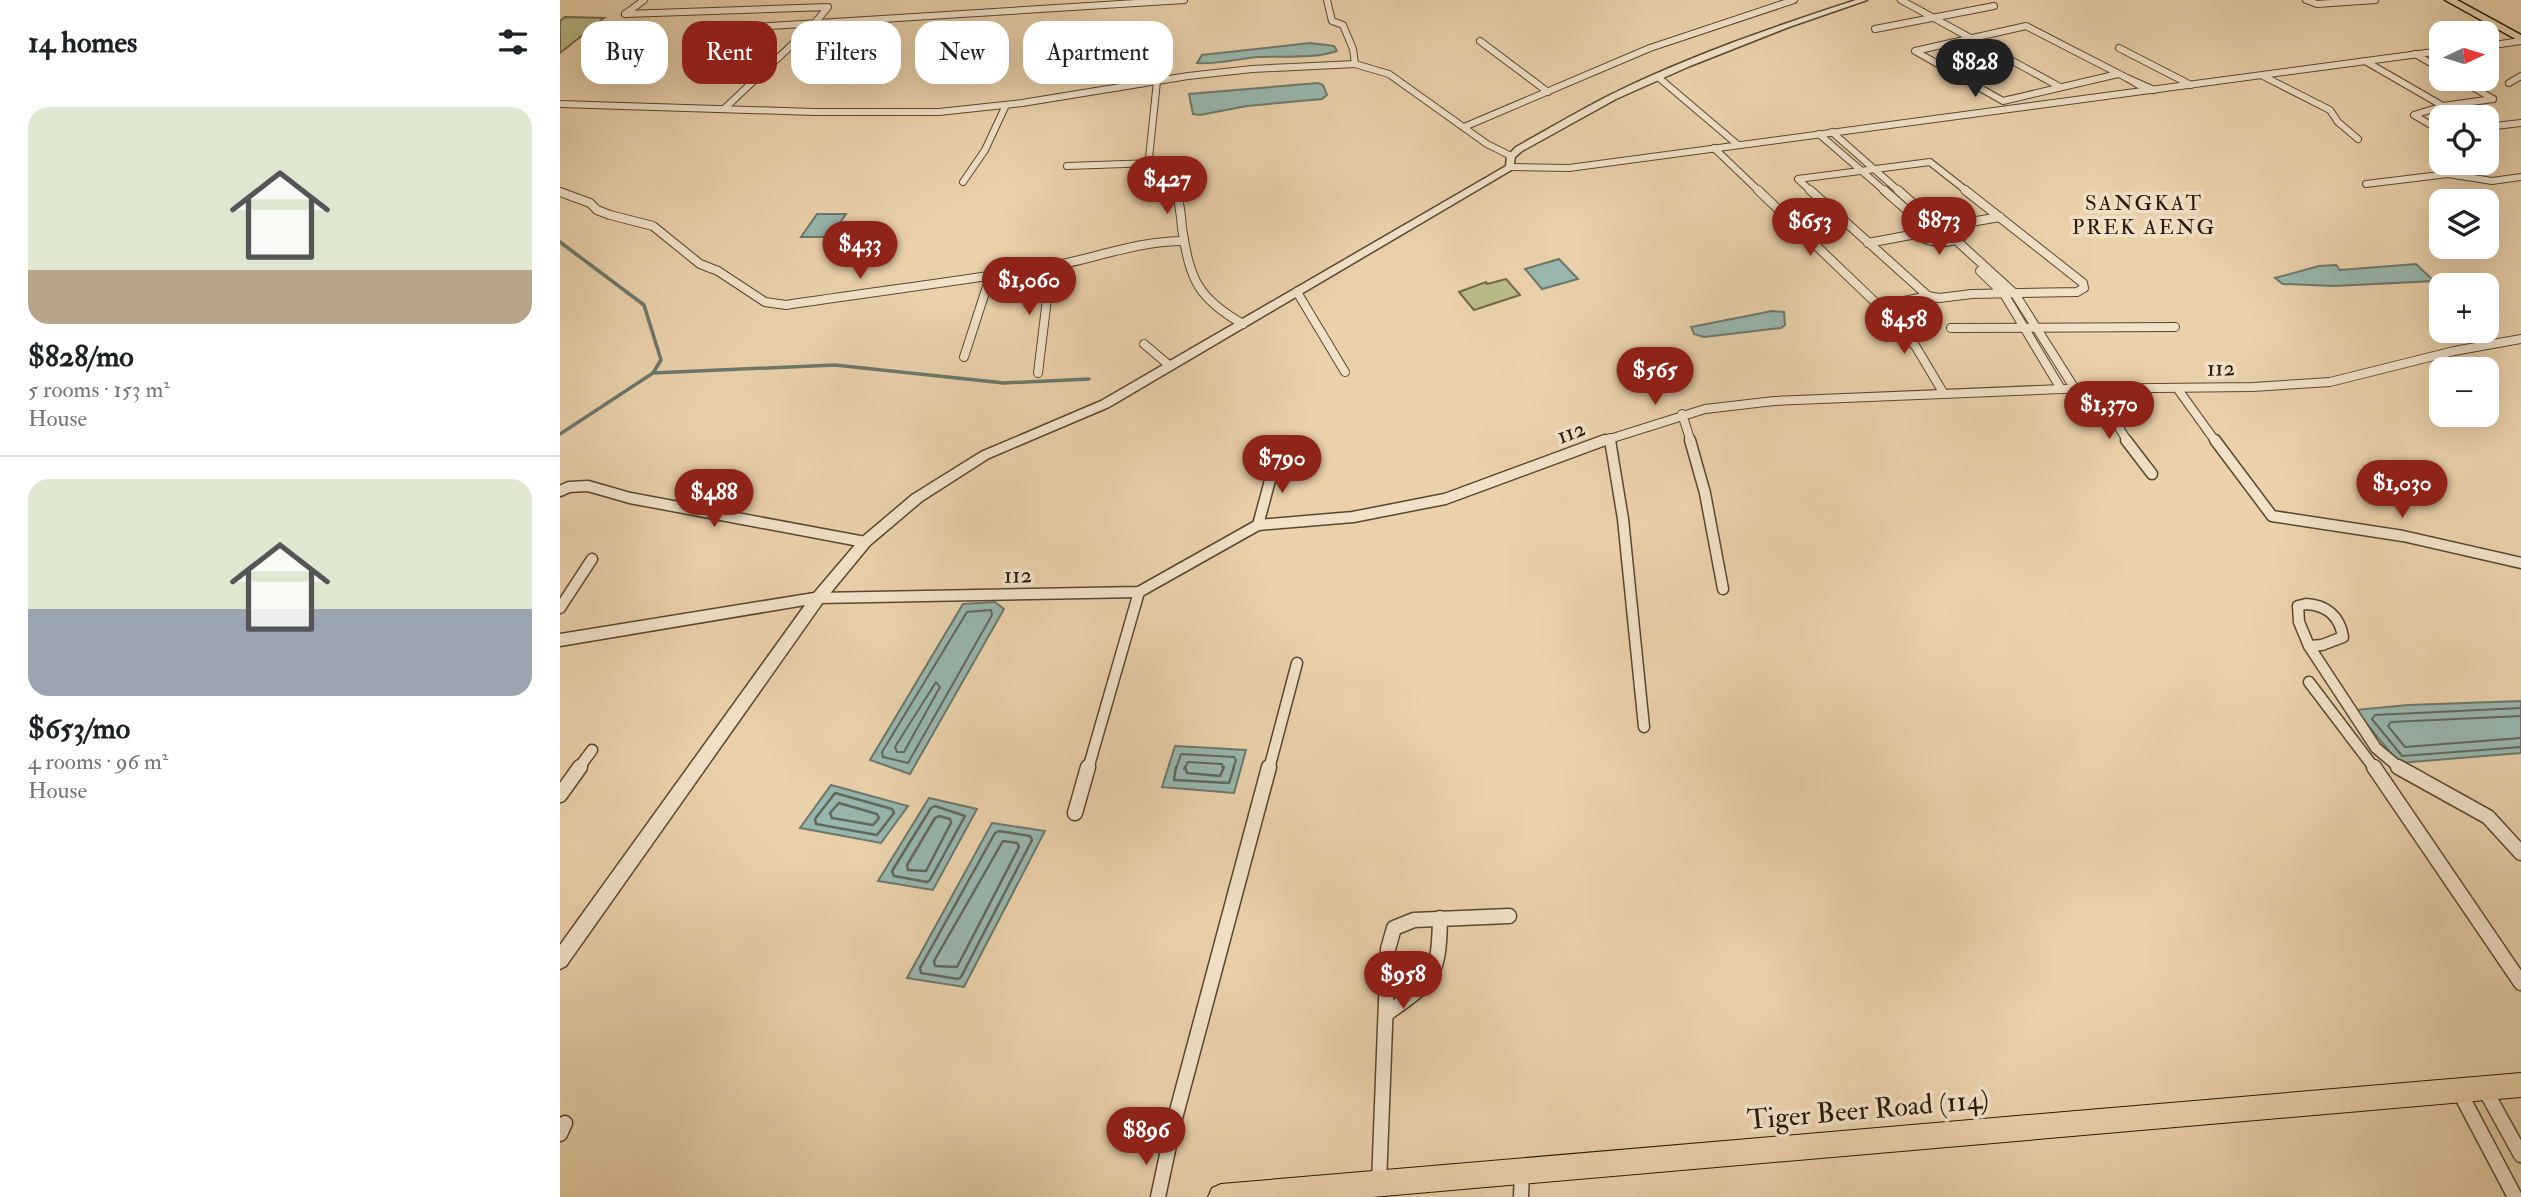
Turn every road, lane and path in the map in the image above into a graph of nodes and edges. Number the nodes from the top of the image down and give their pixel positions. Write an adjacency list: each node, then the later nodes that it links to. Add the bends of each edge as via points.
1 (645, 0): 13 (street, via 625,14)
2 (833, 0): 13 (street)
3 (1040, 0): 14 (street)
4 (1184, 0): 14 (street)
5 (1326, 0): 29 (street, via 1332,21 1343,25)
6 (1794, 0): 42 (street, via 1650,48)
7 (1863, 0): 33 (street, via 1763,33)
8 (1901, 0): 15 (street)
9 (2306, 0): 10 (street, via 2317,4)
10 (2375, 0)
11 (2449, 0): 20 (highway)
12 (1994, 6): 15 (street)
13 (828, 7): 16 (street)
14 (1037, 9): 17 (street)
15 (1934, 18): 18 (street); 19 (street)
16 (816, 21)
17 (859, 21)
18 (1875, 29)
19 (1972, 38): 30 (street, via 2026,26); 39 (street); 39 (street, via 1915,51 2003,101)
20 (2521, 40): 22 (street)
21 (1480, 41): 42 (street)
22 (2499, 44)
23 (791, 45): 47 (street)
24 (2119, 48): 38 (street)
25 (2429, 52): 26 (street)
26 (2415, 54): 27 (street); 28 (street)
27 (2365, 61): 31 (street); 45 (street)
28 (2429, 62)
29 (1355, 64): 34 (street); 52 (street, via 1389,74)
30 (2118, 74): 39 (street); 40 (street)
31 (2263, 76): 38 (street); 55 (street, via 2330,110)
32 (2521, 76): 35 (street)
33 (1658, 77): 56 (street); 58 (street, via 1586,111)
34 (1173, 78)
35 (2509, 83)
36 (1133, 84): 44 (street)
37 (1157, 84): 59 (street, via 1149,158)
38 (2191, 85): 40 (street)
39 (2060, 87)
40 (2151, 90): 53 (street)
41 (2479, 91): 46 (street, via 2493,99)
42 (1548, 92): 52 (street)
43 (560, 104): 47 (street)
44 (1006, 105): 47 (street, via 925,113); 64 (street, via 985,150)
45 (2441, 105)
46 (2450, 105)
47 (724, 108)
48 (2429, 110): 50 (street, via 2414,115)
49 (2521, 123): 51 (street)
50 (2429, 124)
51 (2499, 126)
52 (1464, 127): 58 (street)
53 (1832, 132): 54 (street); 61 (street)
54 (1819, 134): 56 (street); 62 (street)
55 (2358, 139)
56 (1738, 145): 57 (street)
57 (1714, 148): 58 (street, via 1569,168); 81 (street)
58 (1511, 161): 77 (street)
59 (1154, 163): 60 (street); 72 (street, via 1161,165 1174,187)
60 (1067, 166)
61 (1874, 169): 62 (street); 67 (street); 68 (street, via 1930,162)
62 (1861, 171): 69 (street); 74 (street, via 1798,180)
63 (2521, 177): 65 (street, via 2492,181 2448,174)
64 (963, 182)
65 (2365, 184)
66 (560, 192): 76 (street, via 610,215 653,226 692,258 765,302 786,305 830,300)
67 (1927, 216): 69 (street); 70 (street)
68 (2000, 217): 70 (street); 79 (street, via 2083,282 2084,288)
69 (1917, 219): 71 (street, via 1911,227)
70 (1959, 224): 73 (street, via 1964,233)
71 (1916, 234): 73 (street, via 1935,242); 74 (street)
72 (1184, 241): 75 (street, via 1115,249); 82 (street, via 1200,296)
73 (1954, 242): 78 (street); 79 (street)
74 (1868, 243): 80 (street)
75 (1051, 266): 76 (street); 92 (street)
76 (991, 274): 89 (street)
77 (1297, 292): 82 (street); 91 (street)
78 (2004, 294): 79 (street); 80 (street); 83 (street)
79 (2015, 294): 84 (street)
80 (1928, 296): 81 (street)
81 (1882, 305): 97 (street, via 1916,347)
82 (1243, 324): 90 (street)
83 (2024, 327): 84 (street); 86 (street); 94 (street)
84 (2037, 327): 85 (street); 95 (street)
85 (2175, 327)
86 (1951, 328)
87 (2521, 339): 93 (street, 112, via 2330,382)
88 (1144, 344): 90 (street)
89 (964, 357)
90 (1170, 366): 104 (street, via 1105,404 985,455 917,498)
91 (1345, 372)
92 (1038, 373)
93 (2177, 388): 96 (street, 112); 106 (street, via 2272,516 2403,536)
94 (2061, 389): 95 (street, 112); 97 (street, 112)
95 (2075, 389): 96 (street, 112)
96 (2095, 389): 101 (street)
97 (1944, 394): 98 (street, 112, via 1774,401)
98 (1682, 414): 99 (street, 112); 107 (street)
99 (1610, 438): 103 (street, 112, via 1445,499 1353,517); 115 (street)
100 (1276, 458): 103 (street)
101 (2152, 474)
102 (560, 491): 104 (street, via 588,486)
103 (1258, 525): 108 (street, 112)
104 (865, 542): 109 (street)
105 (592, 559): 110 (street)
106 (2521, 563)
107 (1723, 589)
108 (1139, 592): 109 (street, 112); 118 (street)
109 (818, 598): 111 (street); 122 (street)
110 (560, 608)
111 (560, 640)
112 (2309, 646): 112 (street, via 2343,637 2343,630 2321,604 2298,606); 119 (street, via 2376,748 2399,768 2488,817)
113 (1297, 663): 131 (street, via 1177,1109)
114 (2309, 682): 123 (street, via 2351,734)
115 (1644, 727)
116 (592, 750): 117 (street)
117 (560, 795)
118 (1075, 813)
119 (2521, 853)
120 (1509, 916): 121 (street)
121 (1440, 918): 124 (street, via 1440,959 1435,976); 124 (street, via 1414,920 1394,928 1388,949)
122 (560, 960)
123 (2521, 983)
124 (1386, 1014): 130 (street)
125 (2521, 1085): 126 (main road, Tiger Beer Road (114))
126 (2484, 1088): 127 (main road, Tiger Beer Road (114)); 128 (street)
127 (2458, 1091): 129 (main road, Tiger Beer Road (114)); 134 (street)
128 (2521, 1155)
129 (1522, 1171): 130 (main road, Tiger Beer Road (114)); 133 (street)
130 (1379, 1183): 132 (main road, Tiger Beer Road (114))
131 (1158, 1197)
132 (1221, 1197)
133 (1521, 1197)
134 (2515, 1197)

